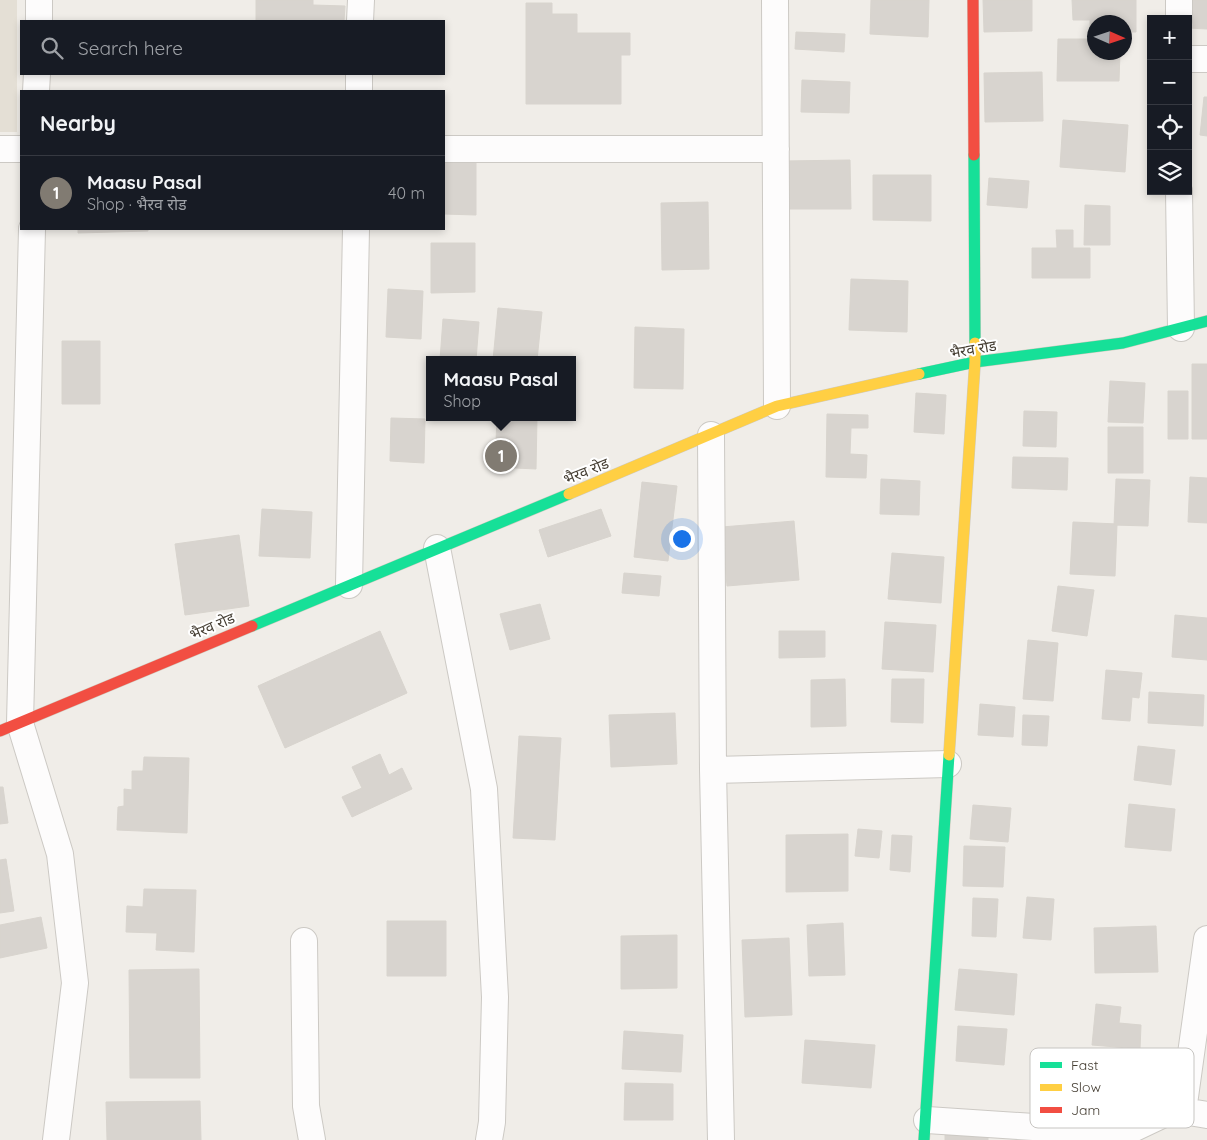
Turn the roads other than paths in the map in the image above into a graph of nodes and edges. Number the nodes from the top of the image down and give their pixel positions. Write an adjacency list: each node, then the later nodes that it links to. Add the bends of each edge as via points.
1 (39, 0): 7 (street)
2 (361, 0): 8 (street)
3 (775, 0): 18 (street)
4 (973, 0): 24 (main road)
5 (1179, 0): 6 (street)
6 (1179, 15)
7 (39, 20)
8 (360, 20)
9 (1192, 59): 10 (street)
10 (1207, 59)
11 (37, 75): 13 (street)
12 (359, 75): 14 (street)
13 (36, 90)
14 (359, 90)
15 (0, 149): 16 (street)
16 (20, 149)
17 (445, 149): 18 (street)
18 (776, 149): 25 (street)
19 (1179, 195): 23 (street)
20 (32, 230): 29 (street)
21 (356, 230): 28 (street)
22 (1207, 321): 23 (main road, भैरव रोड)
23 (1180, 328): 24 (main road, भैरव रोड, via 1123,343)
24 (975, 362): 25 (main road, भैरव रोड); 30 (main road)
25 (777, 406): 26 (main road, भैरव रोड)
26 (710, 435): 27 (main road, भैरव रोड); 31 (street)
27 (437, 548): 28 (main road, भैरव रोड); 40 (street, via 484,789 495,997)
28 (349, 585): 29 (main road, भैरव रोड)
29 (10, 727): 38 (street, via 60,854 75,983)
30 (948, 764): 31 (street); 36 (main road)
31 (713, 770): 41 (street)
32 (1207, 939): 34 (street)
33 (304, 941): 39 (street, via 306,1106)
34 (1195, 1113)
35 (1140, 1128): 37 (street)
36 (926, 1130): 37 (street)
37 (1124, 1137)
38 (56, 1140)
39 (312, 1140)
40 (489, 1140)
41 (721, 1140)

